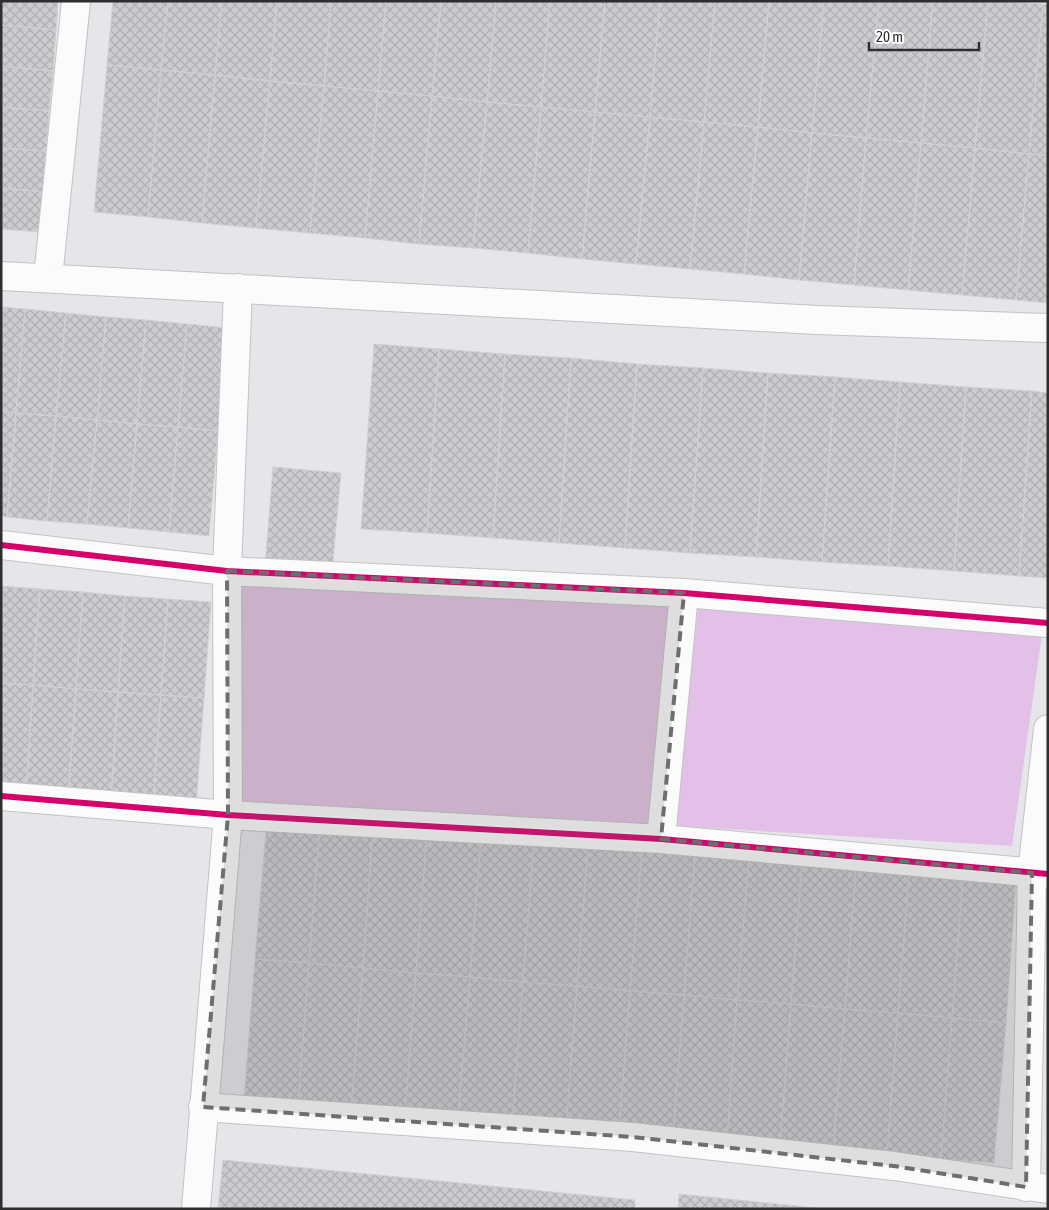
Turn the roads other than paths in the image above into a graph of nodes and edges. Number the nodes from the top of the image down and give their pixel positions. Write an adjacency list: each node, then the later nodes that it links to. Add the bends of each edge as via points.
1 (76, 1): 3 (street)
2 (1, 276): 3 (street)
3 (48, 278): 4 (street)
4 (238, 288): 5 (street, via 817,320); 7 (street)
5 (1048, 328)
6 (1, 545): 7 (street)
7 (227, 571): 8 (street); 12 (street)
8 (684, 593): 9 (street); 13 (street)
9 (1048, 623)
10 (1048, 730): 14 (street)
11 (1, 796): 12 (street)
12 (228, 815): 13 (street); 15 (street)
13 (661, 839): 14 (street)
14 (1040, 873): 16 (street)
15 (203, 1107): 16 (street, via 633,1137 894,1166); 17 (street)
16 (1037, 1188)
17 (196, 1209)

